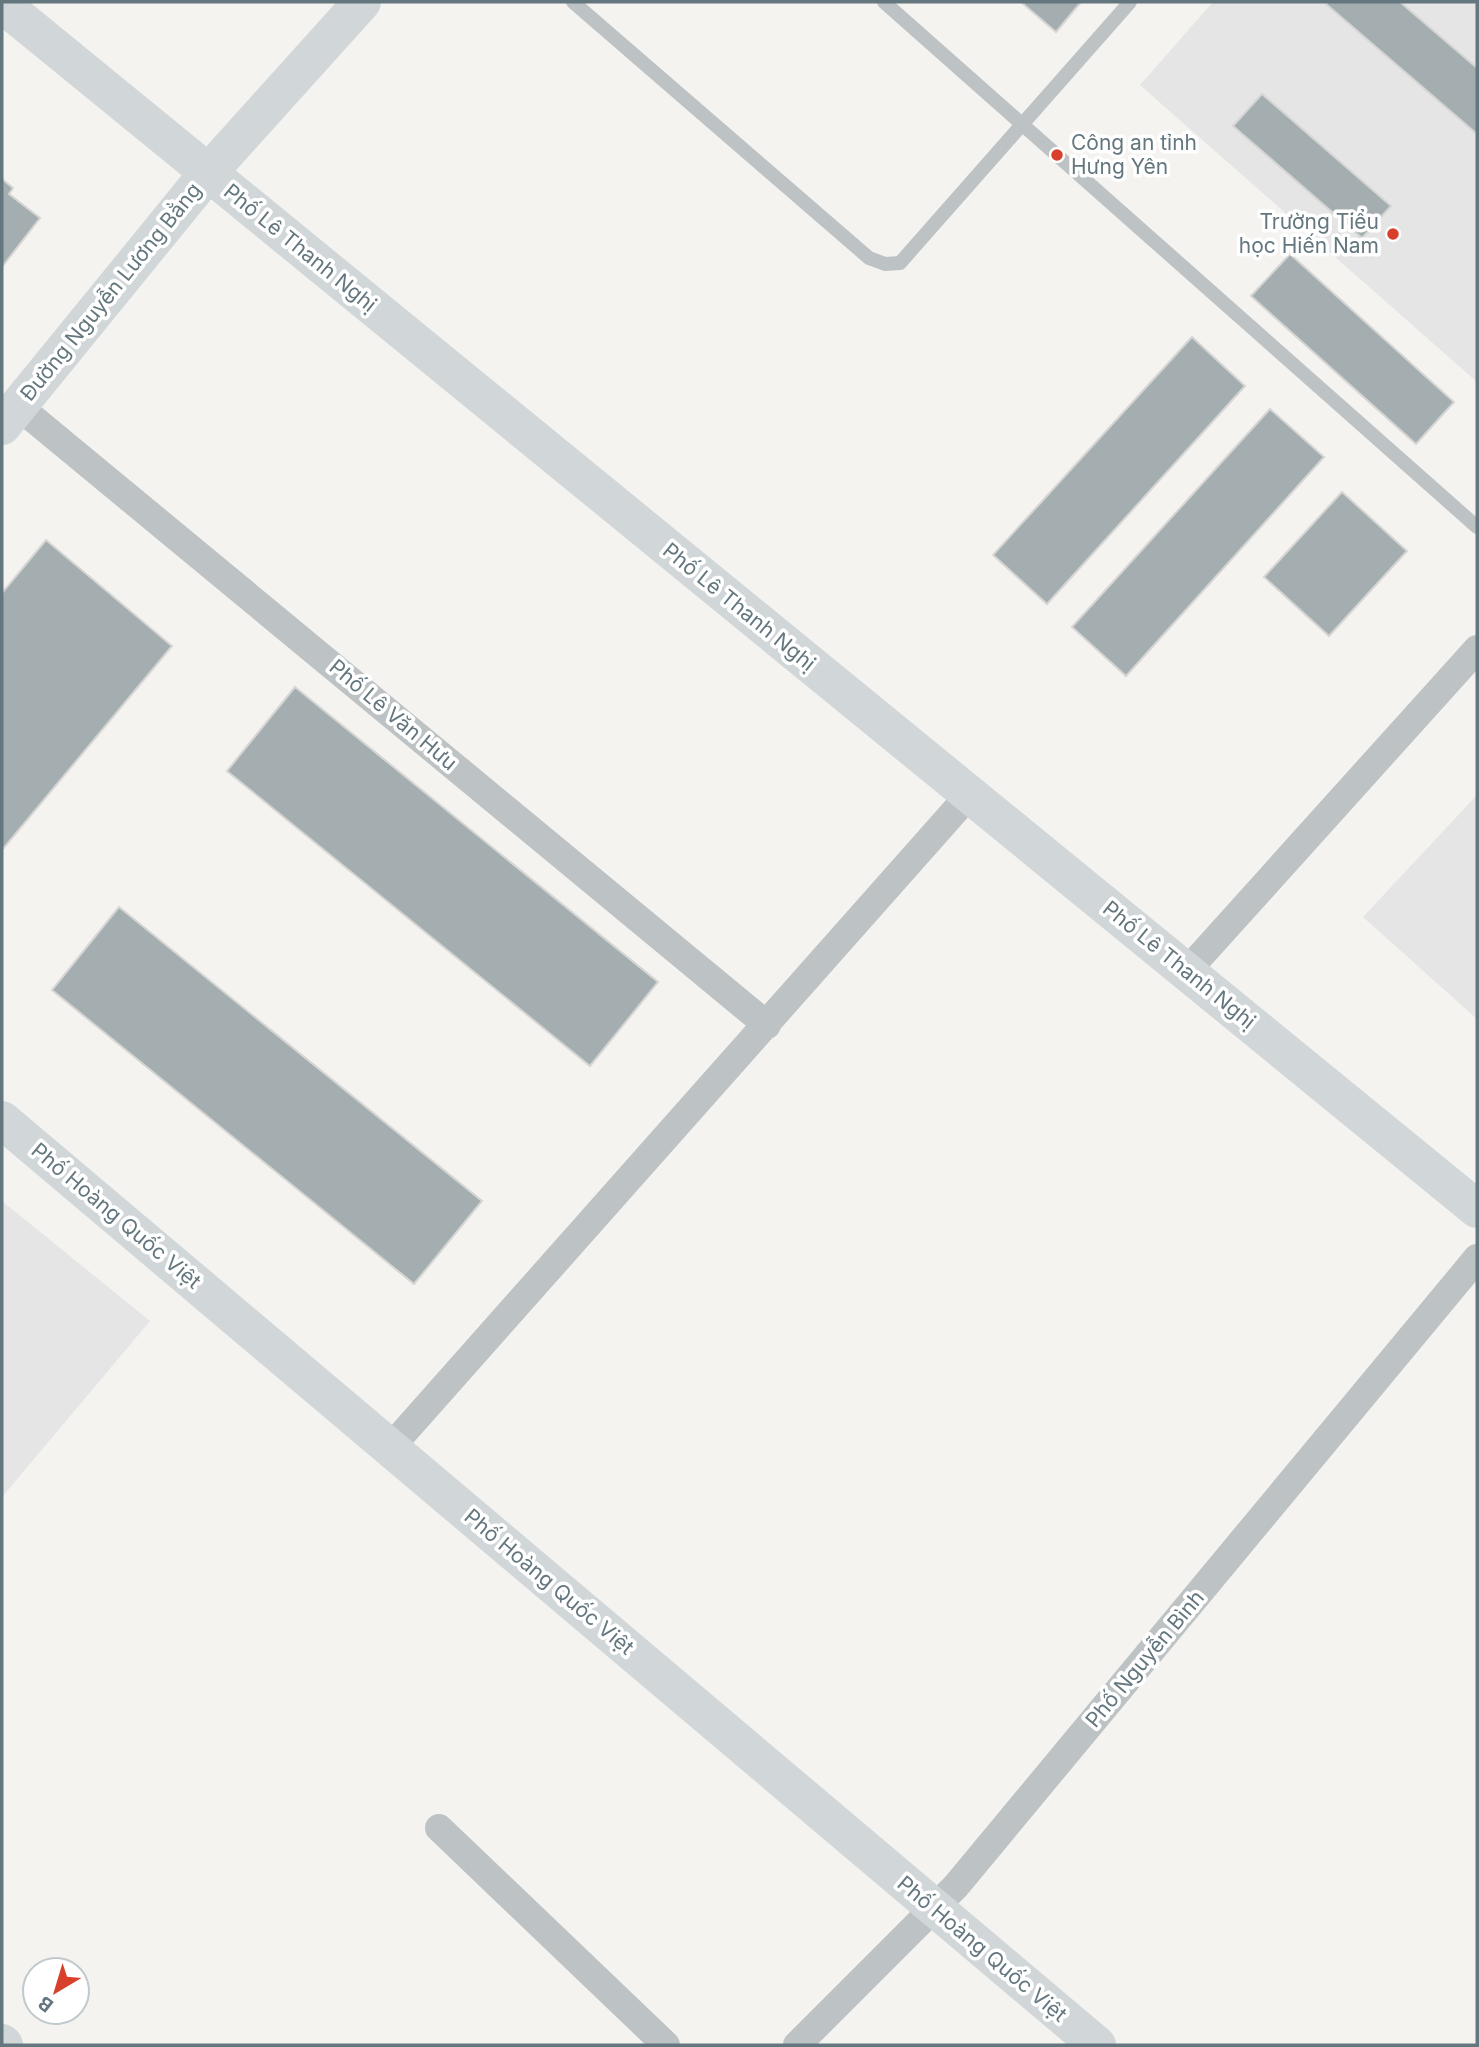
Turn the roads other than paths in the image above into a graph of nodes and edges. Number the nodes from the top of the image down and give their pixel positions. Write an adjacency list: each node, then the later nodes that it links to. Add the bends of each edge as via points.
1 (362, 2): 7 (street, Đường Nguyễn Lương Bằng)
2 (573, 2): 6 (lane, via 869,258 885,264 900,263)
3 (884, 2): 6 (lane)
4 (1130, 2): 6 (lane)
5 (2, 4): 7 (street, Phố Lê Thanh Nghị)
6 (1023, 124): 9 (lane)
7 (208, 173): 8 (street, Đường Nguyễn Lương Bằng); 11 (street, Phố Lê Thanh Nghị)
8 (10, 416): 13 (street, Phố Lê Văn Hưu)
9 (1477, 527)
10 (1477, 649): 12 (street)
11 (970, 794): 12 (street, Phố Lê Thanh Nghị); 13 (street)
12 (1186, 972): 15 (street, Phố Lê Thanh Nghị)
13 (767, 1025): 17 (street)
14 (2, 1120): 17 (street, Phố Hoàng Quốc Việt)
15 (1477, 1209)
16 (1477, 1258): 19 (street, Phố Nguyễn Bình)
17 (390, 1448): 19 (street, Phố Hoàng Quốc Việt)
18 (439, 1828): 20 (street)
19 (934, 1908): 21 (street, Phố Nguyễn Bình); 22 (street, Phố Hoàng Quốc Việt)
20 (666, 2045)
21 (797, 2045)
22 (1097, 2045)

